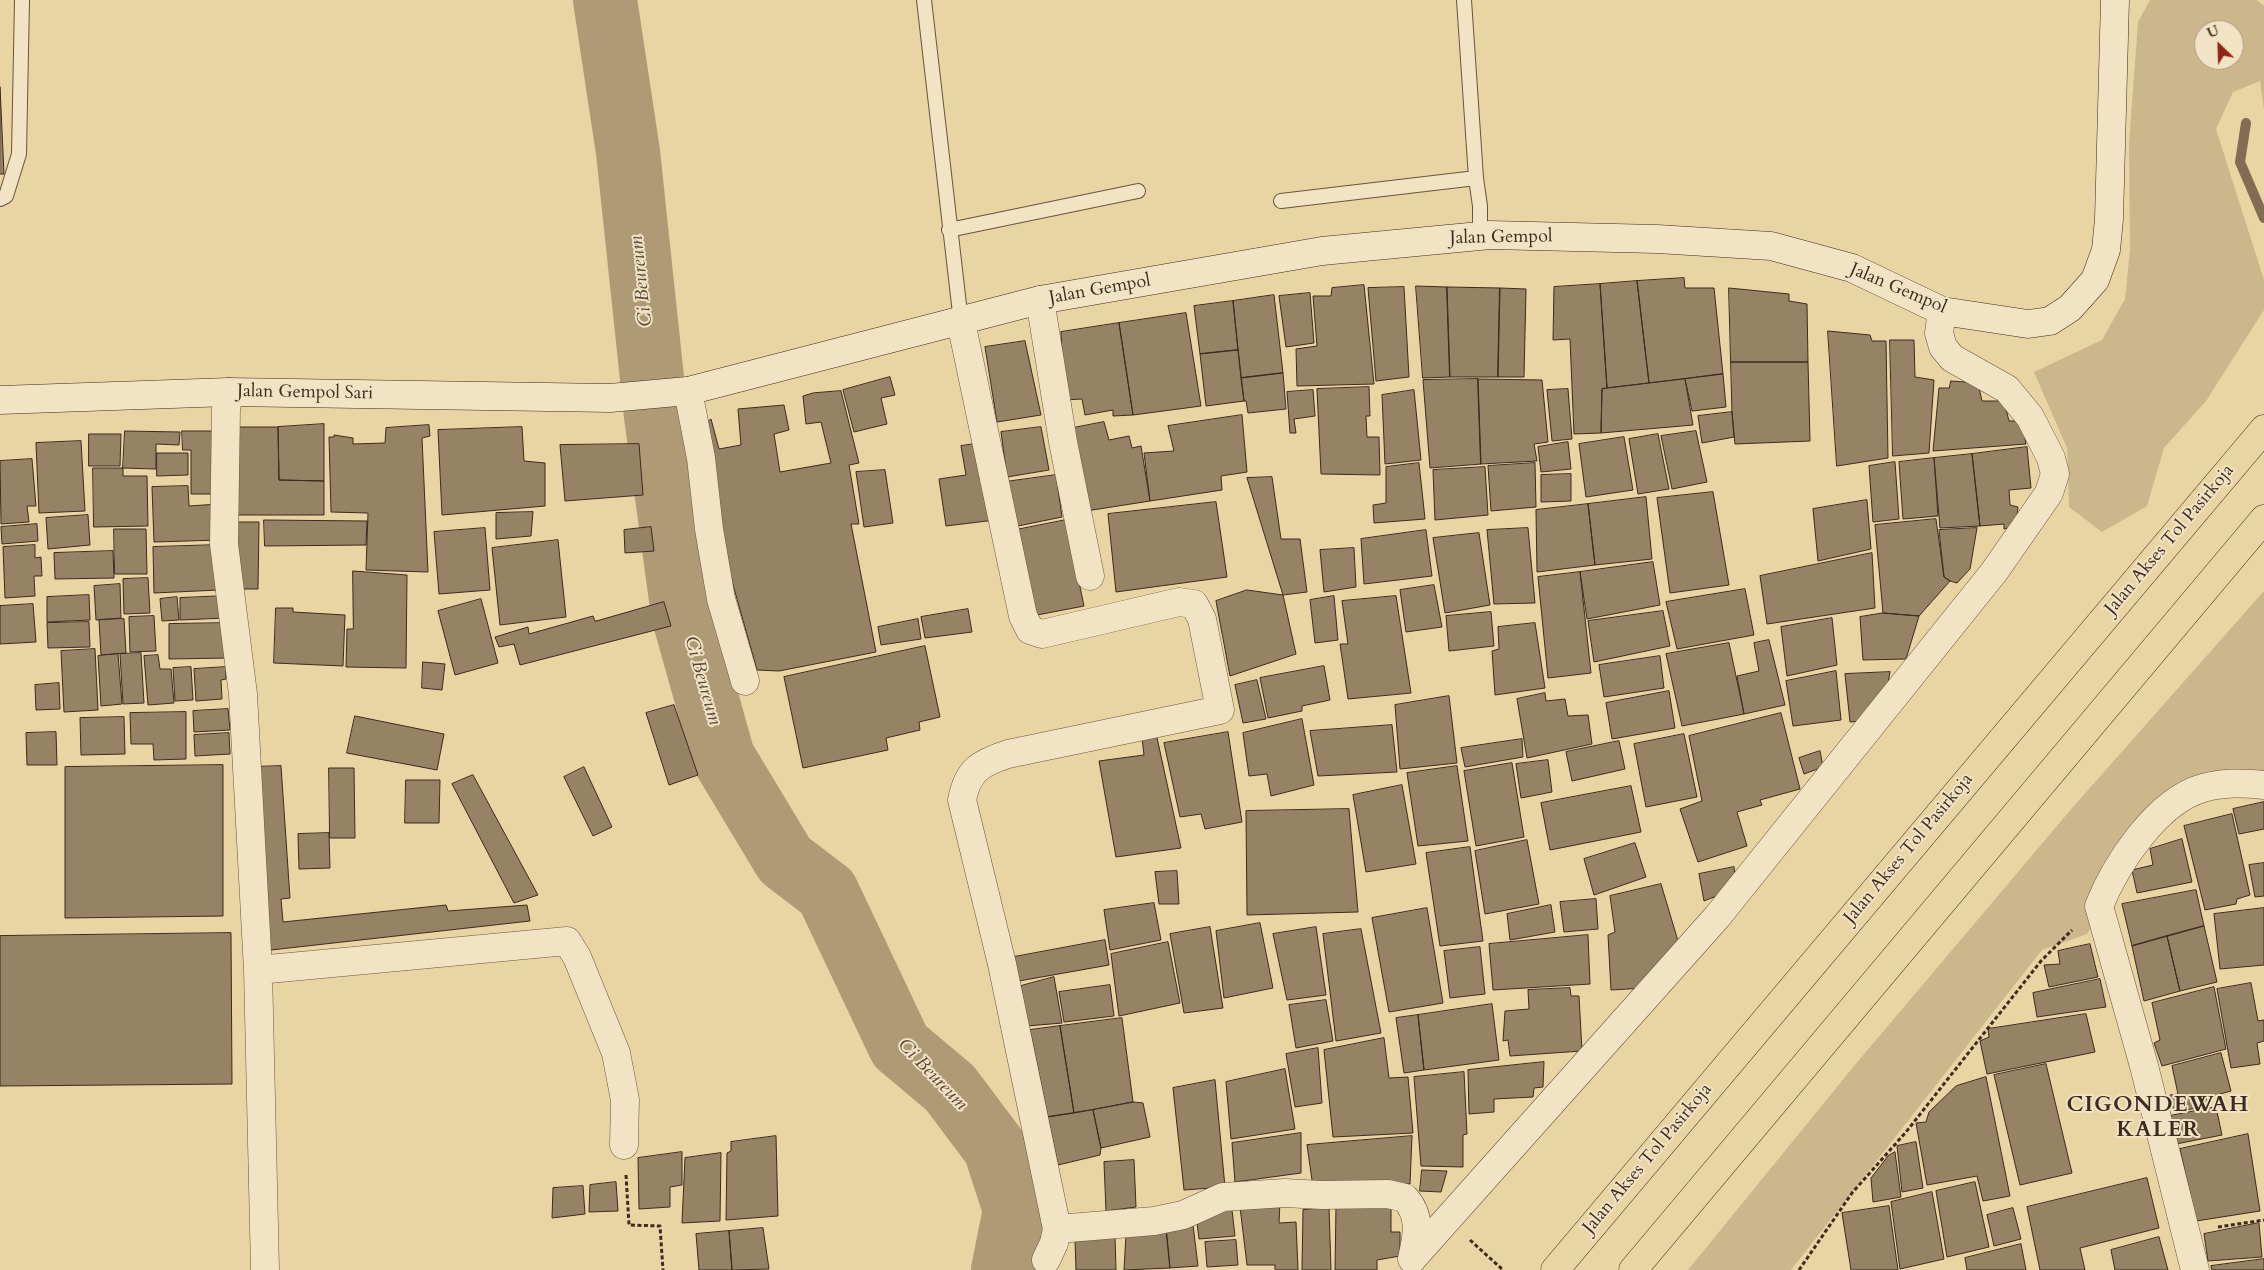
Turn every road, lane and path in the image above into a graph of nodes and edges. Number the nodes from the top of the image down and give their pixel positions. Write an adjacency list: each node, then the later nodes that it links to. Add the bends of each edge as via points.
1 (22, 0): 7 (lane, via 19,154 6,196)
2 (924, 0): 9 (lane)
3 (1464, 0): 5 (lane)
4 (2115, 0): 12 (street, Jalan Gempol, via 2109,219 2106,250 2095,280 2070,308 2050,321 2028,324)
5 (1476, 178): 8 (lane); 10 (lane)
6 (1138, 191): 9 (lane)
7 (0, 199)
8 (1281, 202)
9 (949, 230): 13 (lane)
10 (1480, 236): 11 (street, Jalan Gempol, via 1322,251); 12 (street, Jalan Gempol, via 1657,239 1771,246 1852,268)
11 (1040, 300): 13 (street, Jalan Gempol); 20 (street, via 1063,442)
12 (1942, 311): 30 (street, via 1939,333 1943,347 1952,358 2007,389 2030,417 2051,458 2055,474 2049,493 1988,579 1717,917)
13 (961, 322): 14 (street, Jalan Gempol); 27 (street, via 1023,616 1030,630 1042,634 1179,602 1194,604 1202,619 1220,710 1008,754 978,767 965,785 962,800 1002,964)
14 (688, 391): 16 (street, Jalan Gempol); 21 (street, via 721,600)
15 (229, 392): 16 (street, Jalan Gempol Sari); 17 (street, Jalan Gempol Sari); 24 (street, via 224,544 243,694)
16 (610, 398)
17 (0, 400)
18 (2264, 429): 33 (highway, Jalan Akses Tol Pasirkoja)
19 (2264, 519): 34 (highway)
20 (1090, 576)
21 (745, 680)
22 (2264, 785): 23 (street, via 2236,782 2201,788 2184,796 2149,826 2121,863)
23 (2099, 906): 28 (street); 35 (path, via 2060,940 2035,969 1906,1132 1852,1193)
24 (258, 970): 25 (street, via 567,941 577,957 616,1053 625,1100); 31 (street)
25 (624, 1145): 32 (path, via 630,1225 660,1226)
26 (2264, 1220): 28 (path)
27 (1057, 1228): 29 (street); 30 (street, via 1154,1221 1183,1215 1223,1198 1285,1193 1388,1194 1405,1198 1416,1214 1418,1232)
28 (2186, 1233): 36 (street)
29 (1046, 1260)
30 (1407, 1265)
31 (265, 1270)
32 (663, 1270)
33 (1555, 1270)
34 (1633, 1270)
35 (1799, 1270)
36 (2195, 1270)

